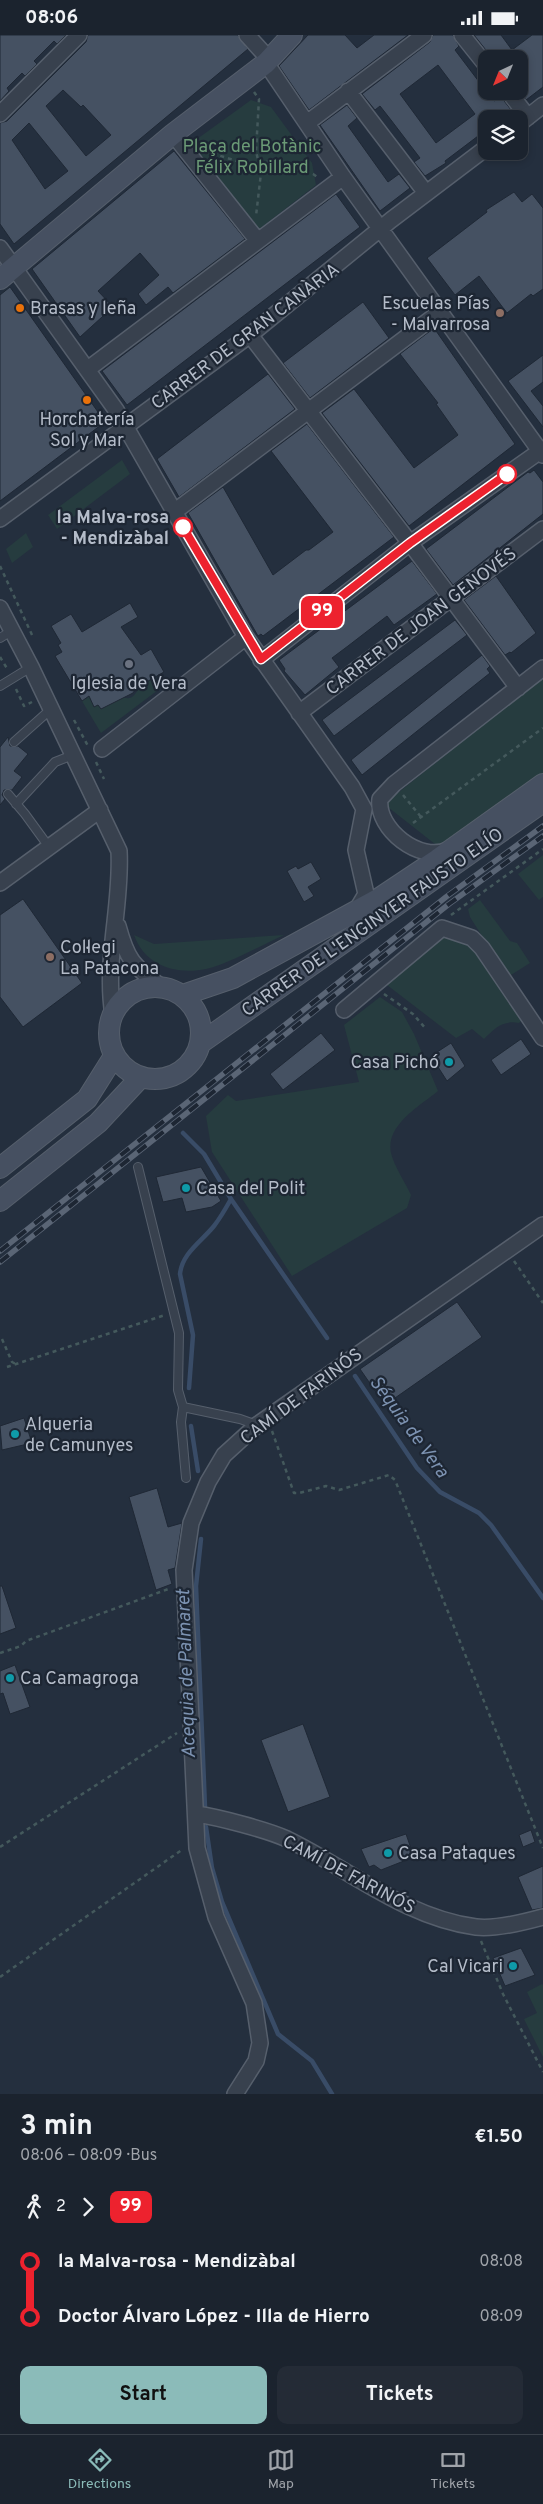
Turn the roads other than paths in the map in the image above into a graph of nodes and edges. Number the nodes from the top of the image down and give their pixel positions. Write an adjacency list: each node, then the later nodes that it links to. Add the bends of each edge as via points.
1 (79, 35): 10 (street)
2 (247, 35): 7 (street)
3 (292, 35): 7 (main road)
4 (424, 35): 8 (street)
5 (462, 35): 6 (street)
6 (478, 55)
7 (268, 61): 12 (street); 13 (main road)
8 (348, 91): 12 (street); 16 (street)
9 (543, 105): 11 (street)
10 (0, 114)
11 (528, 117)
12 (307, 123): 15 (street)
13 (177, 140): 18 (street); 20 (main road)
14 (478, 154): 16 (street, CARRER DE GRAN CANÀRIA)
15 (343, 177): 17 (street); 18 (street)
16 (426, 193): 17 (street, CARRER DE GRAN CANÀRIA)
17 (381, 231): 21 (street); 22 (street, CARRER DE GRAN CANÀRIA)
18 (256, 239): 23 (street)
19 (0, 248): 20 (street)
20 (7, 273): 23 (street)
21 (440, 312): 24 (street); 26 (street)
22 (250, 335): 24 (street); 25 (street, CARRER DE GRAN CANÀRIA)
23 (88, 369): 25 (street)
24 (309, 411): 27 (street); 30 (street)
25 (124, 427): 27 (street); 28 (street, CARRER DE GRAN CANÀRIA)
26 (542, 452): 30 (street)
27 (174, 512): 34 (street)
28 (0, 519)
29 (543, 529): 31 (street, CARRER DE JOAN GENOVÉS)
30 (410, 543): 31 (street); 35 (street)
31 (451, 599): 39 (street); 41 (street, CARRER DE JOAN GENOVÉS)
32 (0, 608): 33 (street)
33 (6, 634): 36 (street)
34 (246, 637): 35 (street); 43 (street)
35 (261, 659): 41 (street)
36 (31, 667): 38 (lane); 40 (street)
37 (543, 668): 39 (street)
38 (0, 686)
39 (518, 688): 47 (street)
40 (51, 709): 42 (lane); 44 (street)
41 (299, 713): 46 (street)
42 (14, 742)
43 (102, 749)
44 (73, 755): 50 (lane, via 55,763); 51 (street)
45 (543, 784): 53 (main road, CARRER DE L'ENGINYER FAUSTO ELÍO)
46 (352, 787): 47 (street, via 369,796); 55 (street, via 364,809 356,850 366,895)
47 (389, 788): 53 (street, CARRER DE L'ENGINYER FAUSTO ELÍO, via 380,799 380,814 412,847 431,854)
48 (8, 795): 50 (lane)
49 (543, 802): 62 (main road, CARRER DE L'ENGINYER FAUSTO ELÍO)
50 (16, 804): 52 (lane)
51 (100, 810): 52 (street); 56 (street, via 119,851)
52 (49, 847): 54 (street)
53 (456, 847): 55 (main road, CARRER DE L'ENGINYER FAUSTO ELÍO)
54 (0, 883)
55 (356, 911): 58 (main road, CARRER DE L'ENGINYER FAUSTO ELÍO, via 233,978)
56 (115, 915): 57 (street, via 125,952 138,969); 60 (street, via 109,989)
57 (160, 985): 58 (main road); 60 (main road, via 130,995)
58 (183, 995): 62 (main road, via 199,1016)
59 (344, 1010): 61 (street, via 442,929 472,938 482,948)
60 (113, 1015): 63 (main road, via 109,1038)
61 (543, 1038)
62 (202, 1042): 64 (main road, via 183,1067 163,1076)
63 (114, 1057): 64 (main road, via 121,1066); 66 (main road, via 87,1099)
64 (140, 1078): 67 (main road, via 98,1123)
65 (138, 1167): 69 (lane, via 179,1333 178,1390)
66 (0, 1168)
67 (0, 1201)
68 (543, 1225): 70 (street, CAMÍ DE FARINÓS)
69 (183, 1407): 70 (lane); 71 (lane, via 181,1422)
70 (262, 1421): 72 (street, CAMÍ DE FARINÓS, via 224,1455 208,1482 191,1523 184,1570)
71 (186, 1478)
72 (196, 1814): 73 (street, CAMÍ DE FARINÓS, via 285,1839 411,1908 440,1919 477,1927 527,1922); 74 (street, via 197,1848 216,1917 254,2003 258,2023 260,2043 256,2061)
73 (543, 1917)
74 (235, 2094)

